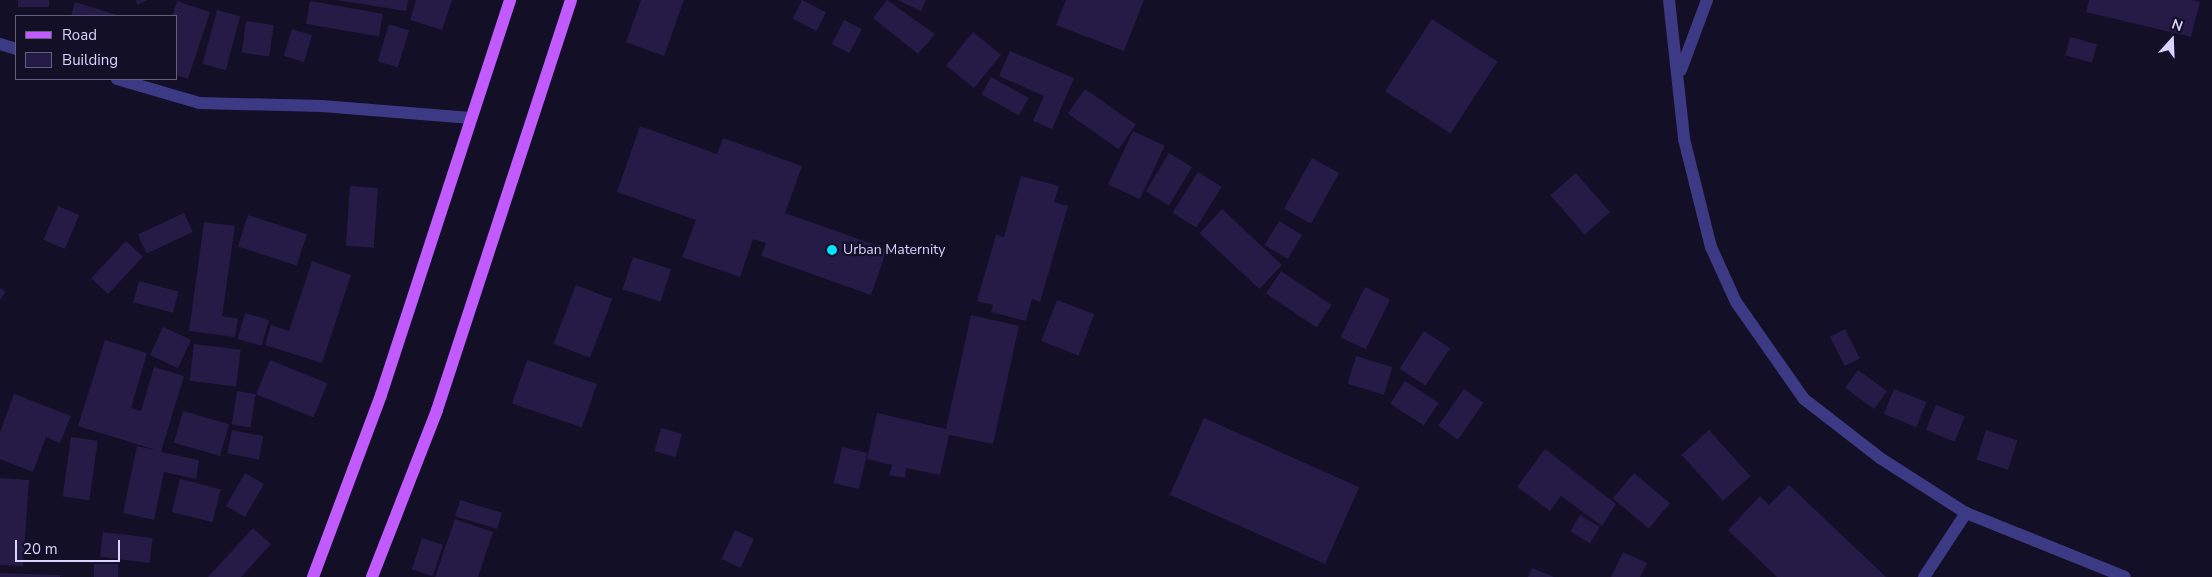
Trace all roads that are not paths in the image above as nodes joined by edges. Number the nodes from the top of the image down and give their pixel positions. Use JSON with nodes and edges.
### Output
{"nodes":[{"id":1,"x":510,"y":0,"type":"edge"},
{"id":2,"x":571,"y":0,"type":"edge"},
{"id":3,"x":1669,"y":0,"type":"edge"},
{"id":4,"x":1707,"y":0,"type":"edge"},
{"id":5,"x":0,"y":44,"type":"edge"},
{"id":6,"x":15,"y":49,"type":"edge"},
{"id":7,"x":1680,"y":72,"type":"junction"},
{"id":8,"x":121,"y":80,"type":"edge"},
{"id":9,"x":471,"y":118,"type":"junction"},
{"id":10,"x":1966,"y":513,"type":"junction"},
{"id":11,"x":313,"y":577,"type":"edge"},
{"id":12,"x":372,"y":577,"type":"edge"},
{"id":13,"x":1924,"y":577,"type":"edge"},
{"id":14,"x":2123,"y":577,"type":"edge"}],
"edges":[{"from":1,"to":9,"type":"main road"},
{"from":2,"to":12,"type":"main road"},
{"from":3,"to":7,"type":"street"},
{"from":4,"to":7,"type":"street"},
{"from":5,"to":6,"type":"street"},
{"from":7,"to":10,"type":"street"},
{"from":8,"to":9,"type":"street"},
{"from":9,"to":11,"type":"main road"},
{"from":10,"to":13,"type":"street"},
{"from":10,"to":14,"type":"street"}]}
